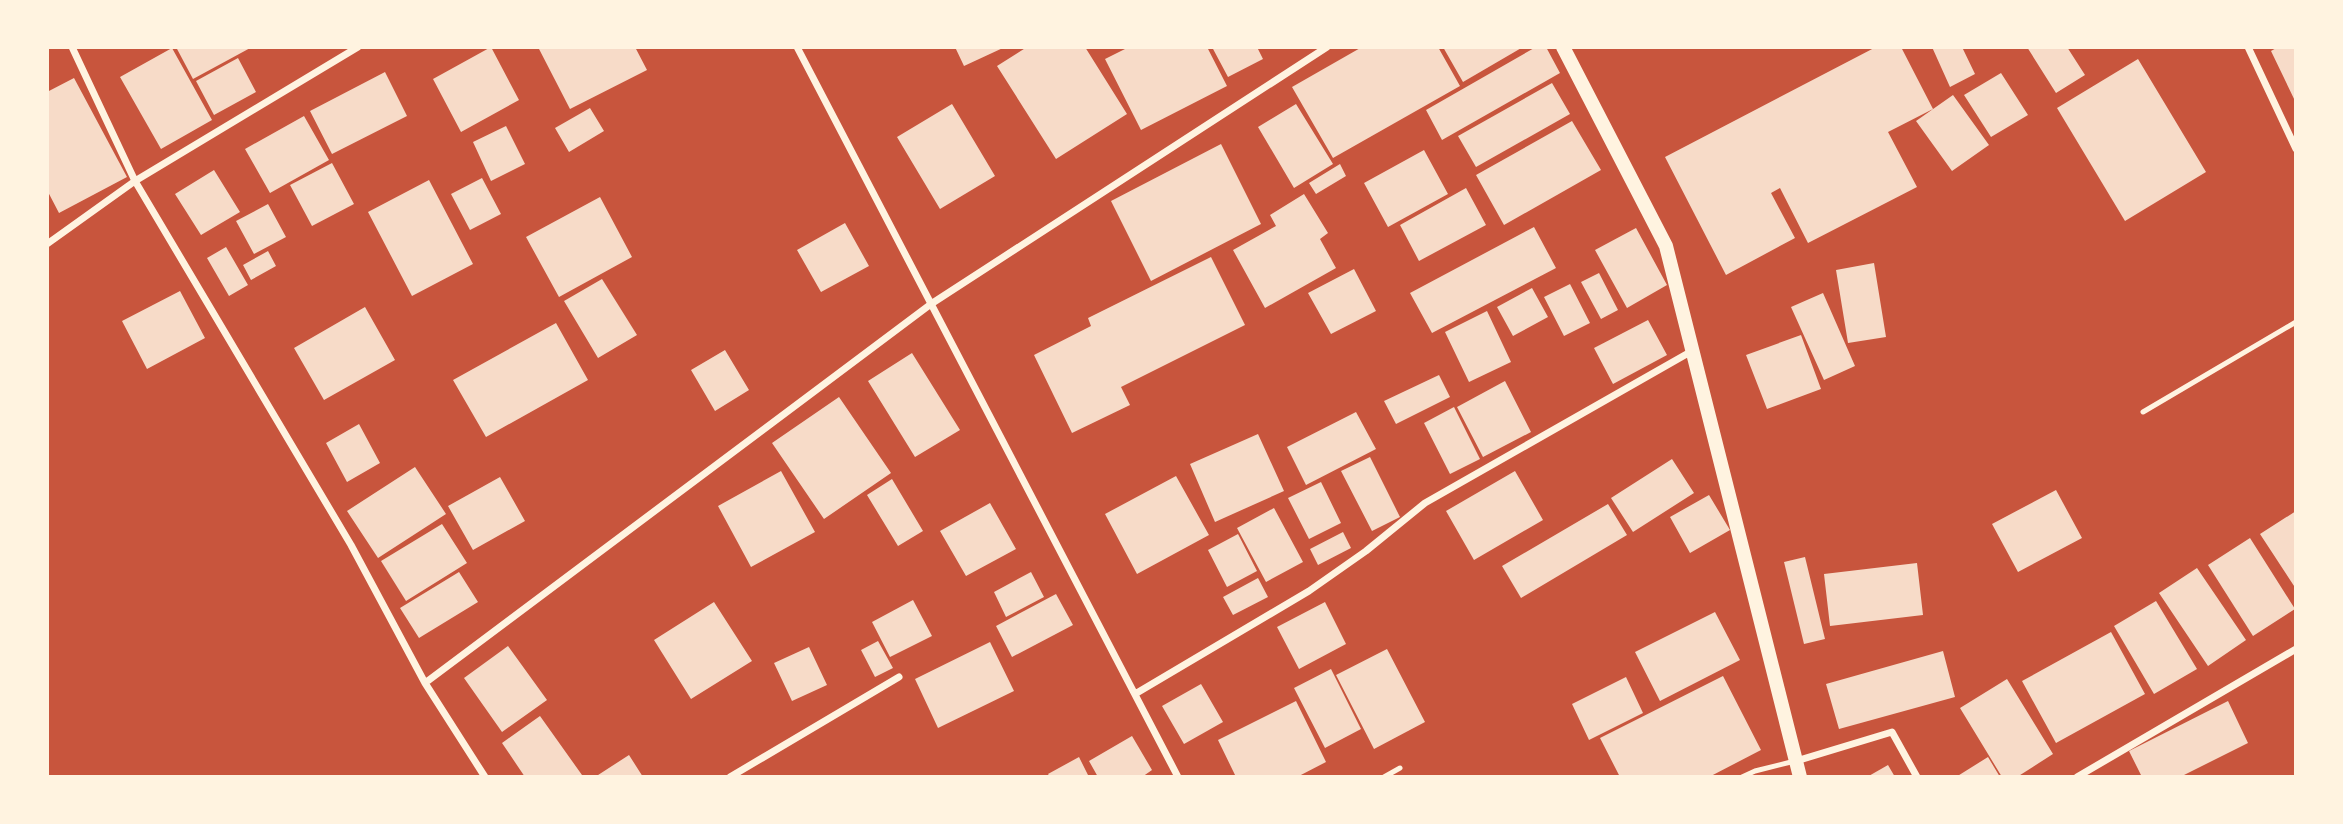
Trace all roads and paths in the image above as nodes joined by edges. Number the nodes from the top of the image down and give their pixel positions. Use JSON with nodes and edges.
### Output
{"nodes":[{"id":1,"x":72,"y":47,"type":"edge"},
{"id":2,"x":358,"y":47,"type":"edge"},
{"id":3,"x":797,"y":47,"type":"edge"},
{"id":4,"x":1327,"y":47,"type":"edge"},
{"id":5,"x":1563,"y":47,"type":"edge"},
{"id":6,"x":2259,"y":47,"type":"edge"},
{"id":7,"x":2249,"y":50,"type":"edge"},
{"id":8,"x":2296,"y":149,"type":"edge"},
{"id":9,"x":135,"y":180,"type":"junction"},
{"id":10,"x":47,"y":244,"type":"edge"},
{"id":11,"x":931,"y":304,"type":"junction"},
{"id":12,"x":2296,"y":322,"type":"edge"},
{"id":13,"x":1692,"y":351,"type":"junction"},
{"id":14,"x":2143,"y":412,"type":"dead end"},
{"id":15,"x":2296,"y":649,"type":"edge"},
{"id":16,"x":899,"y":677,"type":"dead end"},
{"id":17,"x":425,"y":683,"type":"junction"},
{"id":18,"x":1135,"y":694,"type":"junction"},
{"id":19,"x":1796,"y":761,"type":"junction"},
{"id":20,"x":1400,"y":768,"type":"dead end"},
{"id":21,"x":485,"y":777,"type":"edge"},
{"id":22,"x":730,"y":777,"type":"edge"},
{"id":23,"x":1178,"y":777,"type":"edge"},
{"id":24,"x":1384,"y":777,"type":"edge"},
{"id":25,"x":1741,"y":777,"type":"edge"},
{"id":26,"x":1800,"y":777,"type":"edge"},
{"id":27,"x":1916,"y":777,"type":"edge"},
{"id":28,"x":2077,"y":777,"type":"edge"}],
"edges":[{"from":1,"to":9,"type":"street"},
{"from":2,"to":9,"type":"street"},
{"from":3,"to":11,"type":"street"},
{"from":4,"to":11,"type":"street"},
{"from":5,"to":13,"type":"main road"},
{"from":6,"to":7,"type":"street"},
{"from":7,"to":8,"type":"street"},
{"from":9,"to":10,"type":"street"},
{"from":9,"to":17,"type":"street"},
{"from":11,"to":17,"type":"street"},
{"from":11,"to":18,"type":"street"},
{"from":12,"to":14,"type":"lane"},
{"from":13,"to":18,"type":"street"},
{"from":13,"to":19,"type":"main road"},
{"from":15,"to":28,"type":"street"},
{"from":16,"to":22,"type":"street"},
{"from":17,"to":21,"type":"street"},
{"from":18,"to":23,"type":"street"},
{"from":19,"to":25,"type":"lane"},
{"from":19,"to":26,"type":"main road"},
{"from":19,"to":27,"type":"street"},
{"from":20,"to":24,"type":"lane"}]}
